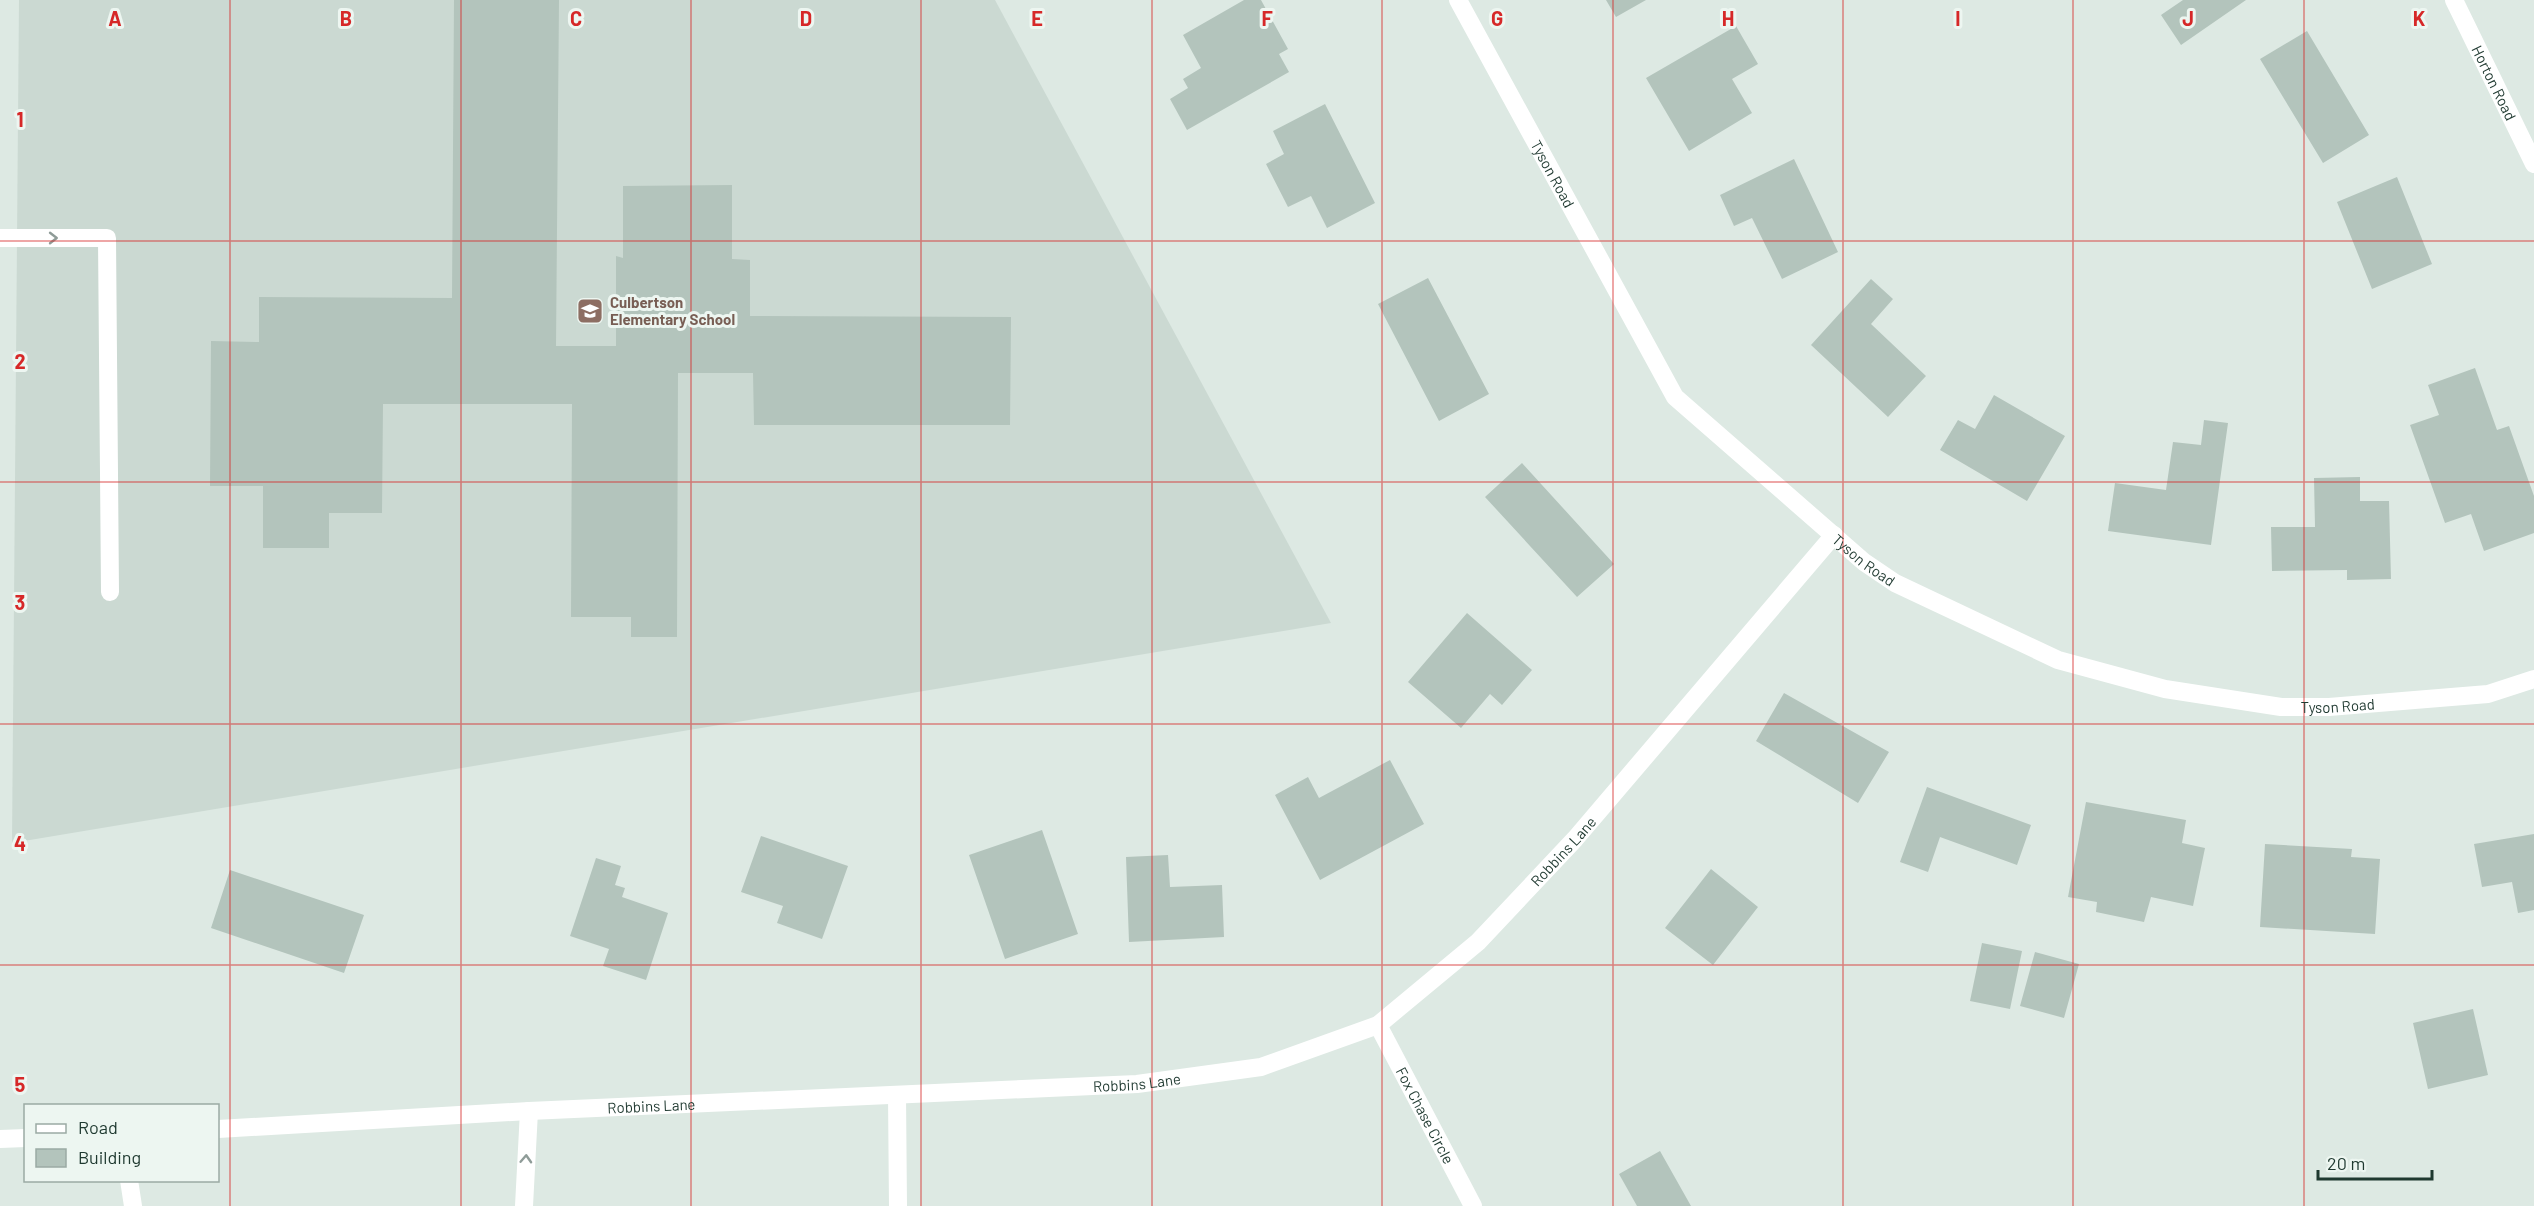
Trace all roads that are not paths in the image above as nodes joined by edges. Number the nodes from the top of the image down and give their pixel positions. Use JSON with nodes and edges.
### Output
{"nodes":[{"id":1,"x":1458,"y":0,"type":"edge"},
{"id":2,"x":2454,"y":0,"type":"edge"},
{"id":3,"x":2534,"y":164,"type":"edge"},
{"id":4,"x":0,"y":237,"type":"edge"},
{"id":5,"x":1834,"y":535,"type":"junction"},
{"id":6,"x":110,"y":592,"type":"dead end"},
{"id":7,"x":2534,"y":679,"type":"edge"},
{"id":8,"x":1378,"y":1024,"type":"junction"},
{"id":9,"x":897,"y":1095,"type":"junction"},
{"id":10,"x":529,"y":1111,"type":"junction"},
{"id":11,"x":219,"y":1130,"type":"edge"},
{"id":12,"x":24,"y":1138,"type":"edge"},
{"id":13,"x":0,"y":1139,"type":"edge"},
{"id":14,"x":129,"y":1182,"type":"edge"},
{"id":15,"x":133,"y":1206,"type":"edge"},
{"id":16,"x":524,"y":1206,"type":"edge"},
{"id":17,"x":898,"y":1206,"type":"edge"},
{"id":18,"x":1473,"y":1206,"type":"edge"}],
"edges":[{"from":1,"to":5,"type":"street","name":"Tyson Road"},
{"from":2,"to":3,"type":"street","name":"Horton Road"},
{"from":4,"to":6,"type":"street","one_way":true},
{"from":5,"to":7,"type":"street","name":"Tyson Road"},
{"from":5,"to":8,"type":"street","name":"Robbins Lane"},
{"from":8,"to":9,"type":"street","name":"Robbins Lane"},
{"from":8,"to":18,"type":"street","name":"Fox Chase Circle"},
{"from":9,"to":10,"type":"street","name":"Robbins Lane"},
{"from":9,"to":17,"type":"street"},
{"from":10,"to":11,"type":"street","name":"Robbins Lane"},
{"from":16,"to":10,"type":"street","one_way":true},
{"from":12,"to":13,"type":"street"},
{"from":14,"to":15,"type":"street"}]}
